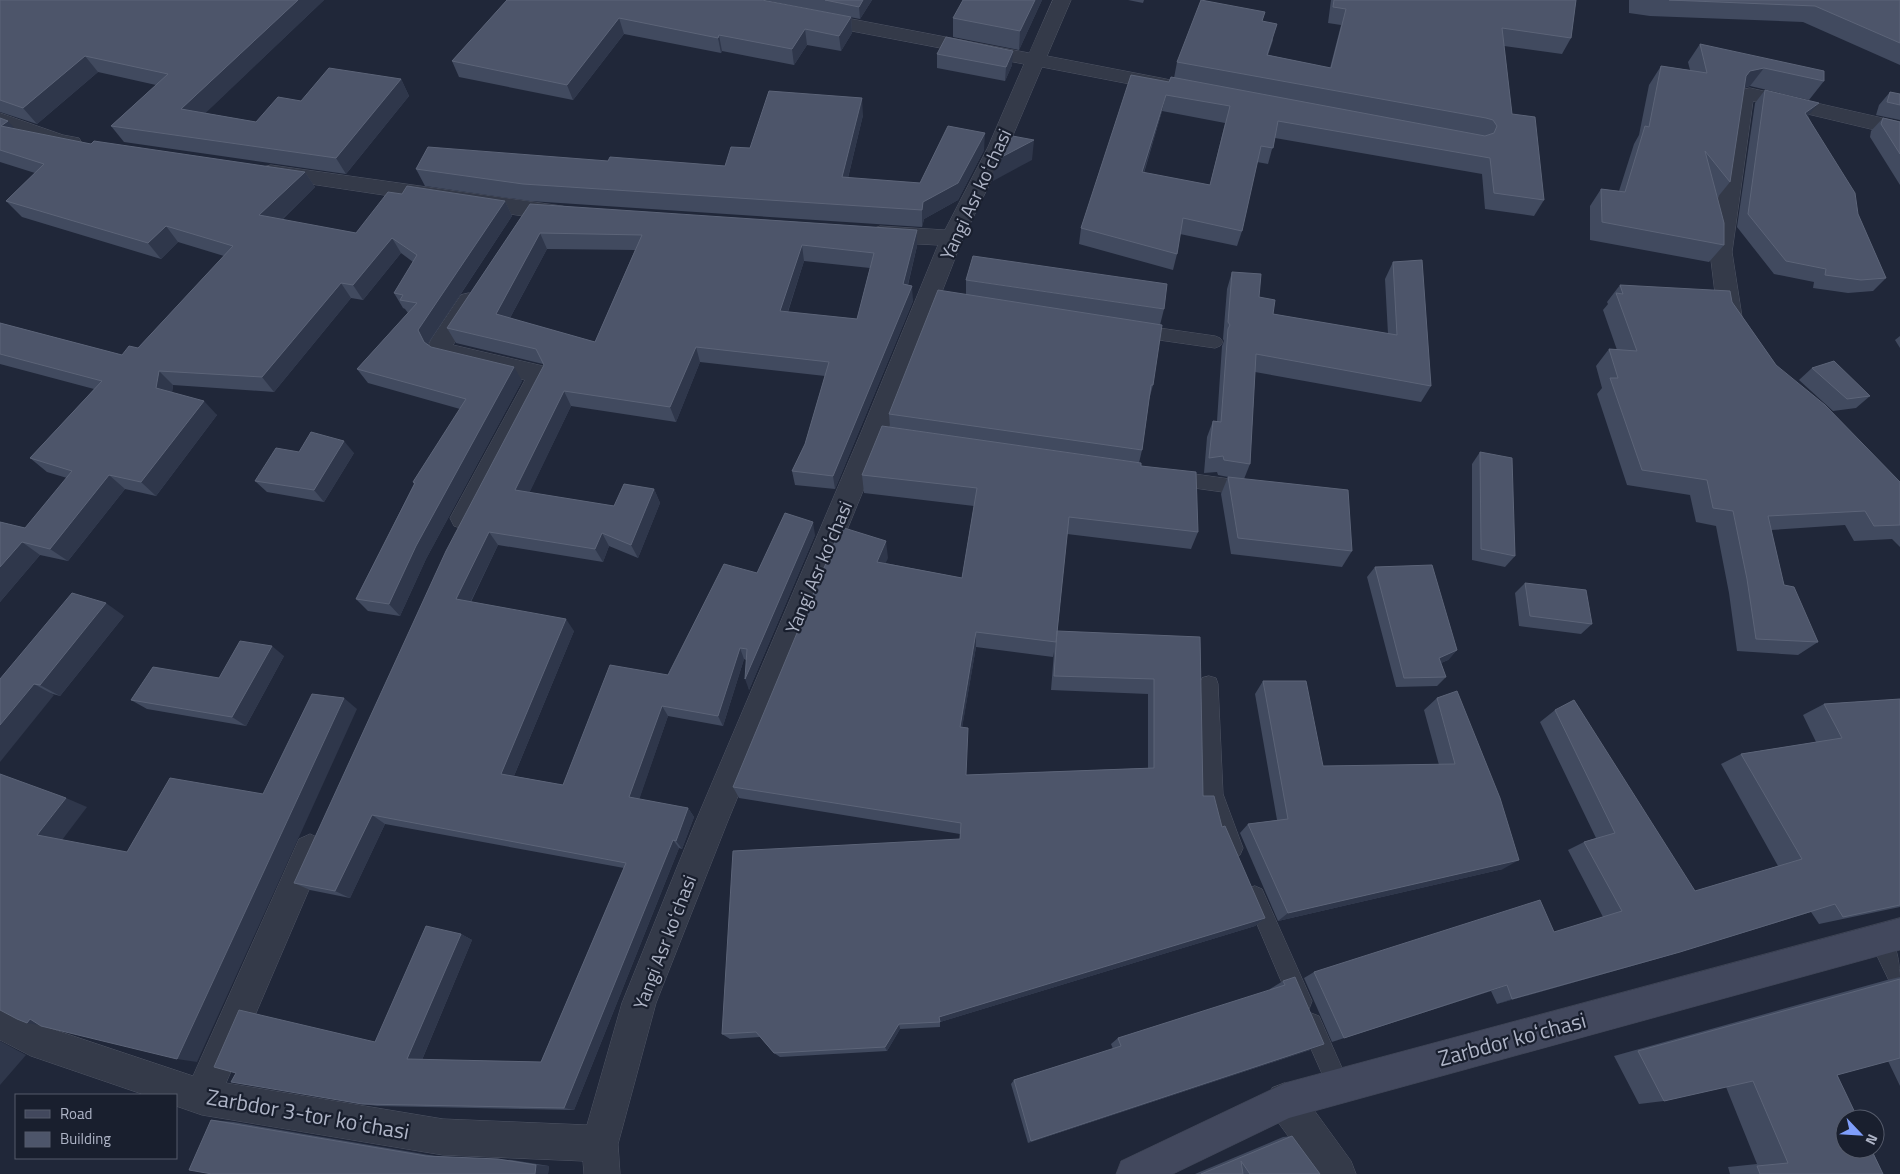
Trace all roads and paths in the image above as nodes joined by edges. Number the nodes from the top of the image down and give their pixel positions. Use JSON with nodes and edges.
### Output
{"nodes":[{"id":1,"x":1062,"y":0,"type":"edge"},
{"id":2,"x":794,"y":13,"type":"edge"},
{"id":3,"x":1036,"y":61,"type":"junction"},
{"id":4,"x":1183,"y":88,"type":"edge"},
{"id":5,"x":0,"y":120,"type":"edge"},
{"id":6,"x":1900,"y":129,"type":"edge"},
{"id":7,"x":89,"y":145,"type":"edge"},
{"id":8,"x":256,"y":170,"type":"edge"},
{"id":9,"x":530,"y":210,"type":"junction"},
{"id":10,"x":579,"y":214,"type":"edge"},
{"id":11,"x":864,"y":232,"type":"edge"},
{"id":12,"x":514,"y":234,"type":"edge"},
{"id":13,"x":952,"y":238,"type":"junction"},
{"id":14,"x":481,"y":282,"type":"edge"},
{"id":15,"x":1119,"y":328,"type":"edge"},
{"id":16,"x":1215,"y":342,"type":"dead end"},
{"id":17,"x":1747,"y":342,"type":"edge"},
{"id":18,"x":1156,"y":476,"type":"edge"},
{"id":19,"x":1244,"y":488,"type":"edge"},
{"id":20,"x":451,"y":542,"type":"edge"},
{"id":21,"x":1209,"y":684,"type":"dead end"},
{"id":22,"x":320,"y":829,"type":"edge"},
{"id":23,"x":1890,"y":936,"type":"edge"},
{"id":24,"x":1900,"y":979,"type":"edge"},
{"id":25,"x":0,"y":1020,"type":"edge"},
{"id":26,"x":1339,"y":1086,"type":"junction"},
{"id":27,"x":202,"y":1097,"type":"junction"},
{"id":28,"x":1285,"y":1101,"type":"junction"},
{"id":29,"x":601,"y":1159,"type":"edge"},
{"id":30,"x":1134,"y":1174,"type":"edge"},
{"id":31,"x":1338,"y":1174,"type":"edge"}],
"edges":[{"from":1,"to":3,"type":"street","name":"Yangi Asr koʻchasi"},
{"from":2,"to":3,"type":"street"},
{"from":3,"to":4,"type":"street"},
{"from":3,"to":13,"type":"street","name":"Yangi Asr koʻchasi"},
{"from":5,"to":7,"type":"street"},
{"from":6,"to":17,"type":"street"},
{"from":8,"to":9,"type":"street"},
{"from":9,"to":10,"type":"street"},
{"from":9,"to":12,"type":"street"},
{"from":11,"to":13,"type":"street"},
{"from":13,"to":29,"type":"street","name":"Yangi Asr koʻchasi"},
{"from":14,"to":20,"type":"street"},
{"from":15,"to":16,"type":"lane"},
{"from":18,"to":19,"type":"lane"},
{"from":21,"to":26,"type":"lane"},
{"from":22,"to":27,"type":"street"},
{"from":23,"to":24,"type":"lane"},
{"from":23,"to":26,"type":"street","name":"Zarbdor koʻchasi"},
{"from":25,"to":27,"type":"street","name":"Zarbdor 3-tor koʼchasi"},
{"from":26,"to":28,"type":"street","name":"Zarbdor koʻchasi"},
{"from":27,"to":29,"type":"street","name":"Zarbdor 3-tor koʼchasi"},
{"from":28,"to":30,"type":"street","name":"Zarbdor koʻchasi"},
{"from":28,"to":31,"type":"street"}]}
